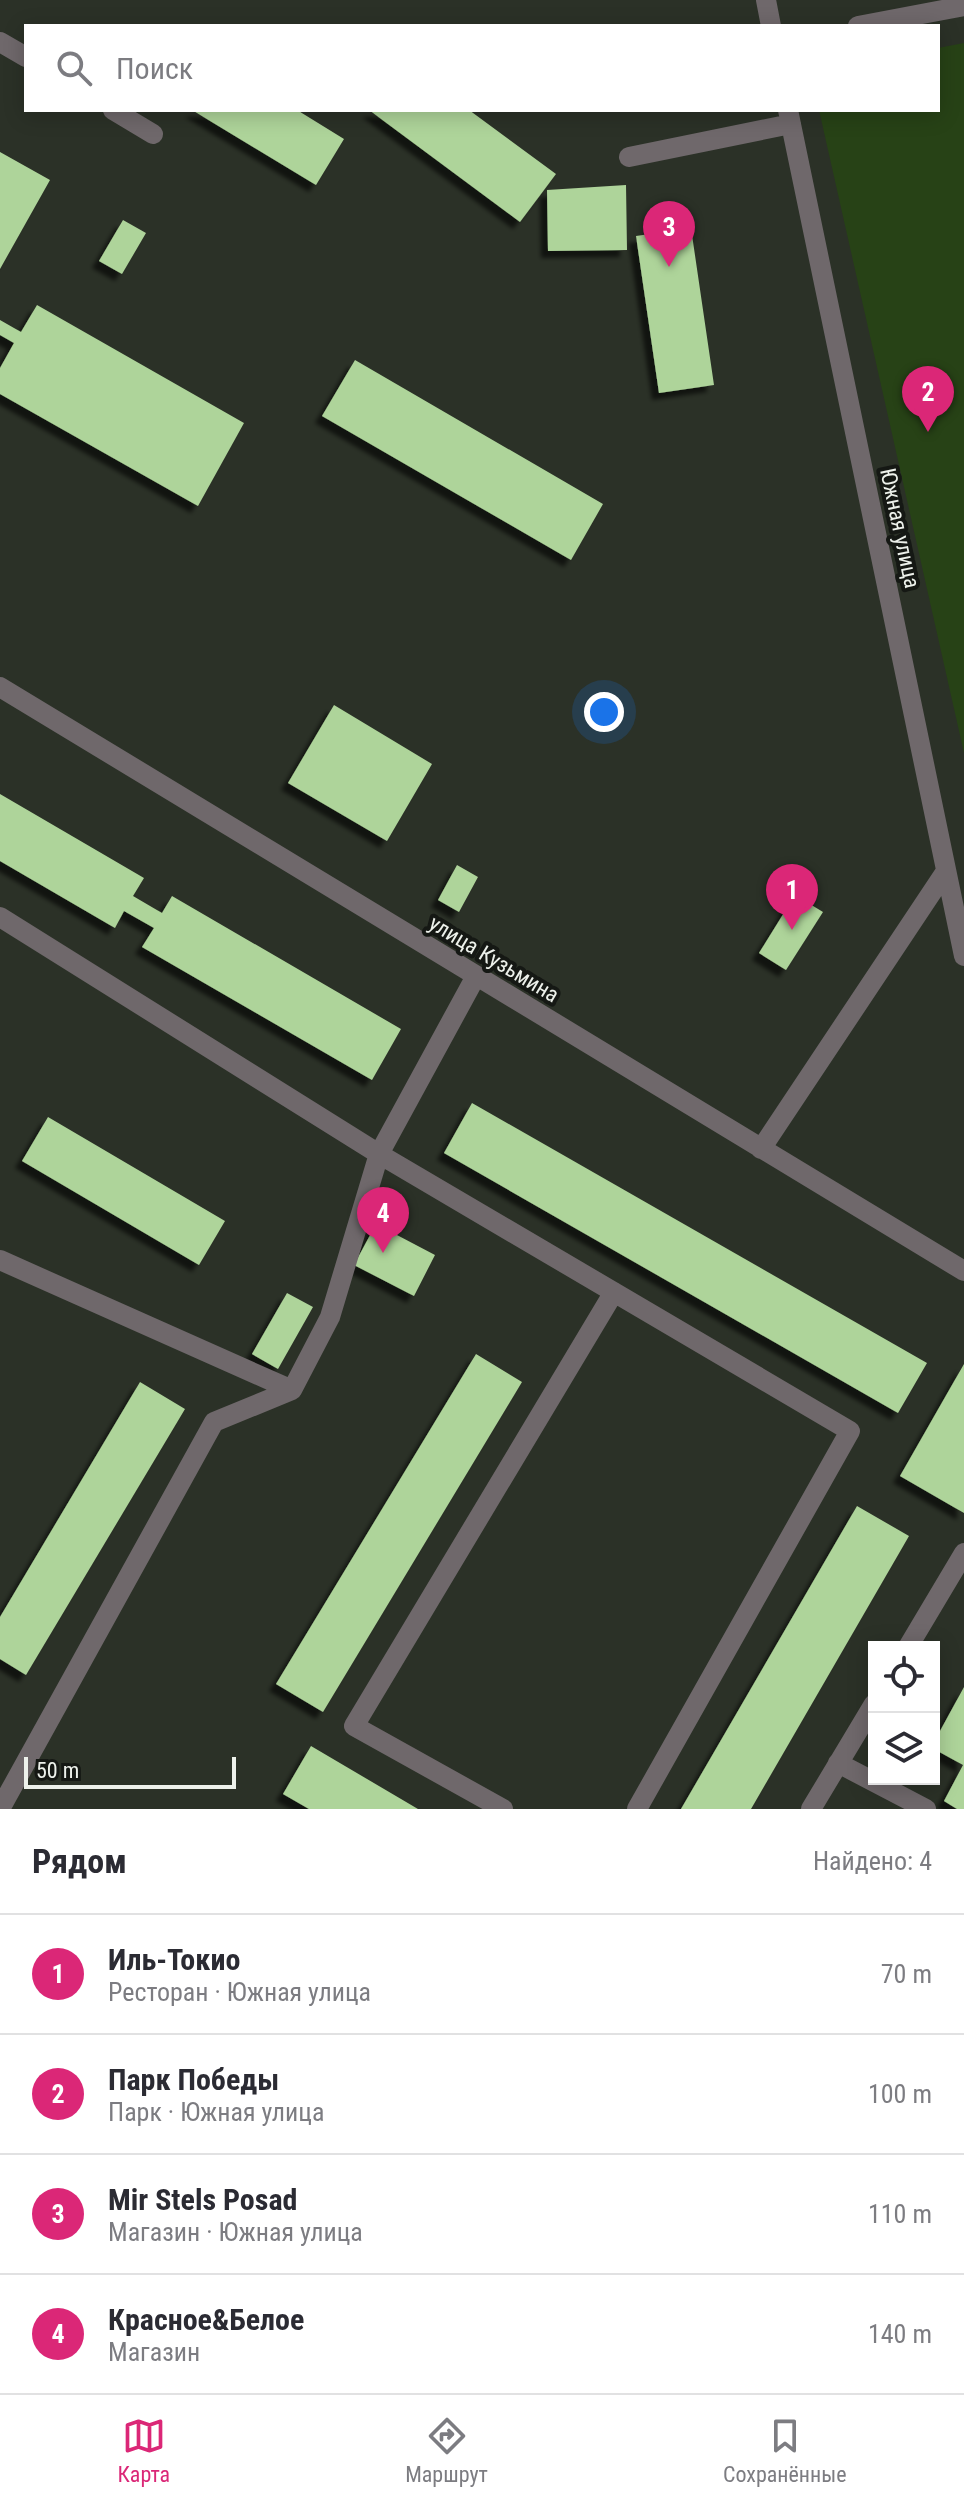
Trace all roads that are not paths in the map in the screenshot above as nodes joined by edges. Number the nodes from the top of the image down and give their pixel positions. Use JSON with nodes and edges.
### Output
{"nodes":[{"id":1,"x":766,"y":0,"type":"edge"},
{"id":2,"x":964,"y":6,"type":"edge"},
{"id":3,"x":771,"y":24,"type":"edge"},
{"id":4,"x":869,"y":24,"type":"edge"},
{"id":5,"x":0,"y":42,"type":"edge"},
{"id":6,"x":24,"y":56,"type":"edge"},
{"id":7,"x":116,"y":112,"type":"edge"},
{"id":8,"x":790,"y":117,"type":"edge"},
{"id":9,"x":153,"y":134,"type":"dead end"},
{"id":10,"x":629,"y":157,"type":"dead end"},
{"id":11,"x":0,"y":687,"type":"edge"},
{"id":12,"x":946,"y":871,"type":"junction"},
{"id":13,"x":0,"y":917,"type":"edge"},
{"id":14,"x":964,"y":956,"type":"edge"},
{"id":15,"x":476,"y":976,"type":"junction"},
{"id":16,"x":761,"y":1149,"type":"junction"},
{"id":17,"x":379,"y":1154,"type":"junction"},
{"id":18,"x":0,"y":1260,"type":"edge"},
{"id":19,"x":964,"y":1271,"type":"edge"},
{"id":20,"x":614,"y":1292,"type":"junction"},
{"id":21,"x":292,"y":1390,"type":"junction"},
{"id":22,"x":964,"y":1553,"type":"edge"},
{"id":23,"x":912,"y":1641,"type":"edge"},
{"id":24,"x":869,"y":1713,"type":"edge"},
{"id":25,"x":838,"y":1763,"type":"junction"},
{"id":26,"x":0,"y":1809,"type":"edge"},
{"id":27,"x":503,"y":1809,"type":"edge"},
{"id":28,"x":637,"y":1809,"type":"edge"},
{"id":29,"x":811,"y":1809,"type":"edge"},
{"id":30,"x":926,"y":1809,"type":"edge"}],
"edges":[{"from":1,"to":3,"type":"street"},
{"from":2,"to":4,"type":"street"},
{"from":5,"to":6,"type":"street"},
{"from":7,"to":9,"type":"street"},
{"from":8,"to":10,"type":"street"},
{"from":8,"to":12,"type":"street","name":"Южная улица"},
{"from":11,"to":15,"type":"street","name":"улица Кузьмина"},
{"from":12,"to":14,"type":"street","name":"Южная улица"},
{"from":12,"to":16,"type":"street"},
{"from":13,"to":17,"type":"street"},
{"from":15,"to":16,"type":"street","name":"улица Кузьмина"},
{"from":15,"to":17,"type":"street"},
{"from":16,"to":19,"type":"street","name":"улица Кузьмина"},
{"from":17,"to":20,"type":"street"},
{"from":17,"to":21,"type":"street"},
{"from":18,"to":21,"type":"street"},
{"from":20,"to":27,"type":"street"},
{"from":20,"to":28,"type":"street"},
{"from":21,"to":26,"type":"street"},
{"from":22,"to":23,"type":"street"},
{"from":24,"to":25,"type":"street"},
{"from":25,"to":29,"type":"street"},
{"from":25,"to":30,"type":"street"}]}
